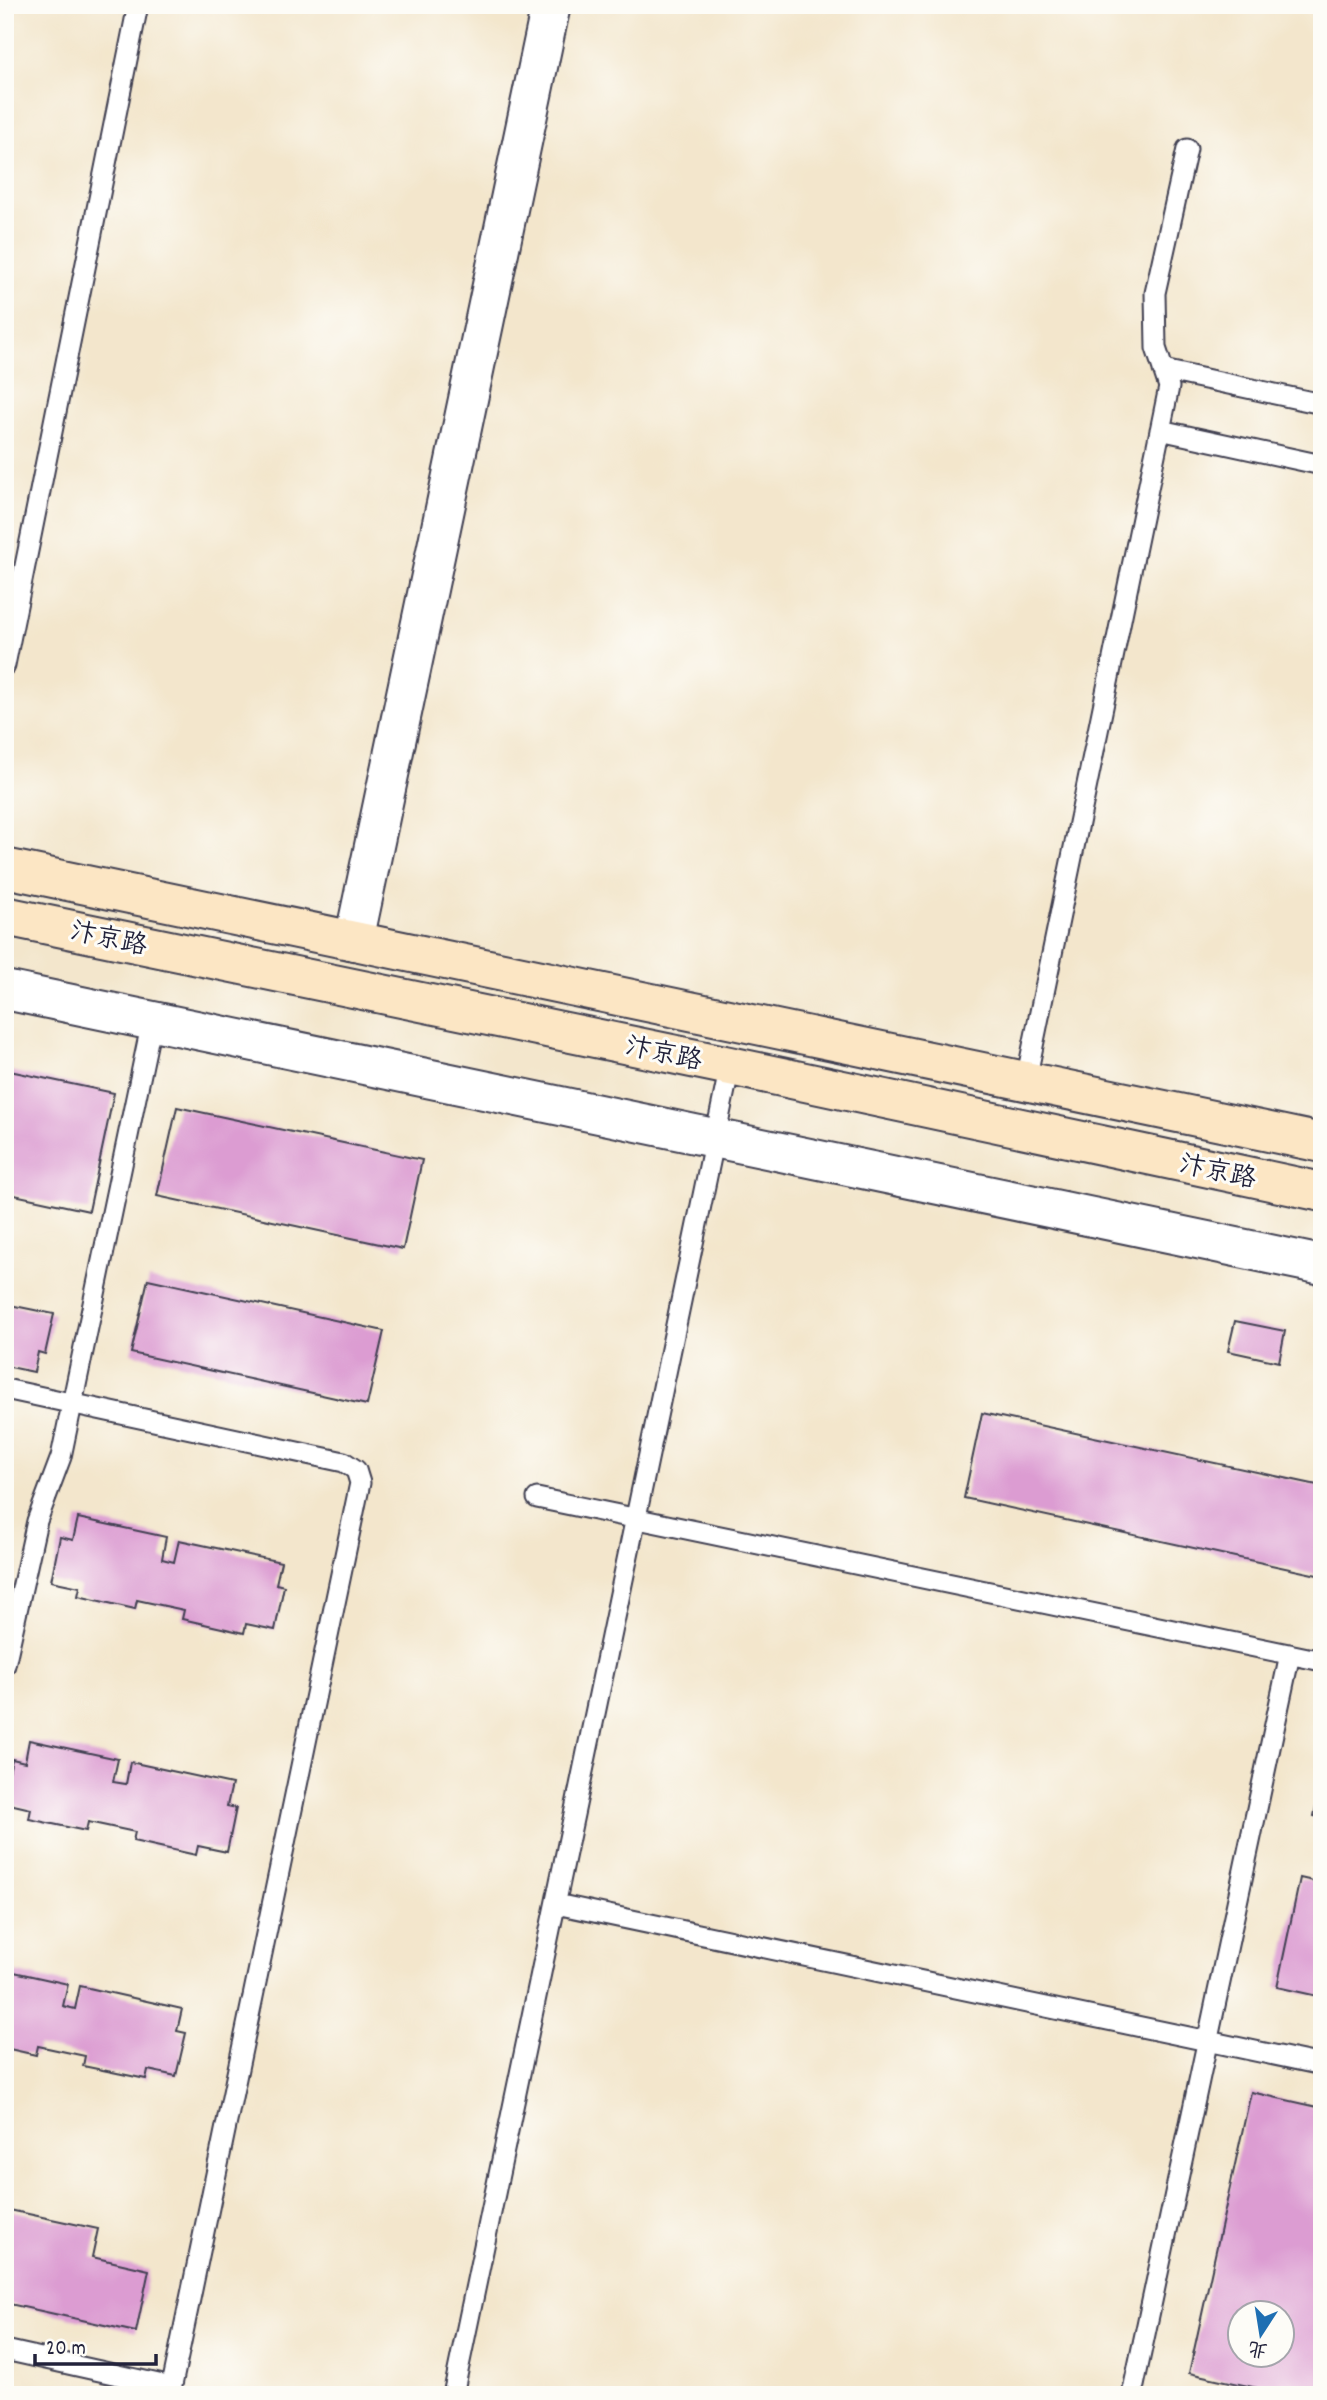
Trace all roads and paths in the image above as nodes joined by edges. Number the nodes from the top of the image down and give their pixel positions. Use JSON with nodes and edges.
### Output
{"nodes":[{"id":1,"x":138,"y":5,"type":"edge"},
{"id":2,"x":551,"y":5,"type":"edge"},
{"id":3,"x":1188,"y":149,"type":"dead end"},
{"id":4,"x":1163,"y":370,"type":"junction"},
{"id":5,"x":1322,"y":404,"type":"edge"},
{"id":6,"x":1160,"y":430,"type":"junction"},
{"id":7,"x":1322,"y":465,"type":"edge"},
{"id":8,"x":5,"y":665,"type":"edge"},
{"id":9,"x":5,"y":868,"type":"edge"},
{"id":10,"x":5,"y":916,"type":"edge"},
{"id":11,"x":354,"y":941,"type":"junction"},
{"id":12,"x":5,"y":990,"type":"edge"},
{"id":13,"x":152,"y":1021,"type":"junction"},
{"id":14,"x":730,"y":1066,"type":"junction"},
{"id":15,"x":1026,"y":1080,"type":"junction"},
{"id":16,"x":715,"y":1138,"type":"junction"},
{"id":17,"x":1322,"y":1143,"type":"edge"},
{"id":18,"x":1322,"y":1192,"type":"edge"},
{"id":19,"x":1322,"y":1265,"type":"edge"},
{"id":20,"x":5,"y":1389,"type":"edge"},
{"id":21,"x":72,"y":1404,"type":"junction"},
{"id":22,"x":537,"y":1499,"type":"dead end"},
{"id":23,"x":636,"y":1519,"type":"junction"},
{"id":24,"x":1290,"y":1654,"type":"junction"},
{"id":25,"x":1322,"y":1661,"type":"edge"},
{"id":26,"x":5,"y":1665,"type":"edge"},
{"id":27,"x":556,"y":1904,"type":"junction"},
{"id":28,"x":1208,"y":2041,"type":"junction"},
{"id":29,"x":1322,"y":2065,"type":"edge"},
{"id":30,"x":5,"y":2350,"type":"edge"},
{"id":31,"x":171,"y":2391,"type":"edge"},
{"id":32,"x":453,"y":2395,"type":"edge"},
{"id":33,"x":1132,"y":2395,"type":"edge"}],
"edges":[{"from":1,"to":8,"type":"lane"},
{"from":2,"to":11,"type":"street"},
{"from":3,"to":4,"type":"lane"},
{"from":4,"to":5,"type":"lane"},
{"from":4,"to":6,"type":"lane"},
{"from":6,"to":7,"type":"lane"},
{"from":6,"to":15,"type":"lane"},
{"from":9,"to":11,"type":"main road","name":"汴京路"},
{"from":10,"to":14,"type":"main road","name":"汴京路"},
{"from":11,"to":15,"type":"main road","name":"汴京路"},
{"from":12,"to":13,"type":"street"},
{"from":13,"to":16,"type":"street"},
{"from":13,"to":21,"type":"lane"},
{"from":14,"to":16,"type":"lane"},
{"from":14,"to":18,"type":"main road","name":"汴京路"},
{"from":15,"to":17,"type":"main road","name":"汴京路"},
{"from":16,"to":19,"type":"street"},
{"from":16,"to":23,"type":"lane"},
{"from":20,"to":21,"type":"lane"},
{"from":21,"to":26,"type":"lane"},
{"from":21,"to":31,"type":"lane"},
{"from":22,"to":23,"type":"lane"},
{"from":23,"to":24,"type":"lane"},
{"from":23,"to":27,"type":"lane"},
{"from":24,"to":25,"type":"lane"},
{"from":24,"to":28,"type":"lane"},
{"from":27,"to":28,"type":"lane"},
{"from":27,"to":32,"type":"lane"},
{"from":28,"to":29,"type":"lane"},
{"from":28,"to":33,"type":"lane"},
{"from":30,"to":31,"type":"lane"}]}
